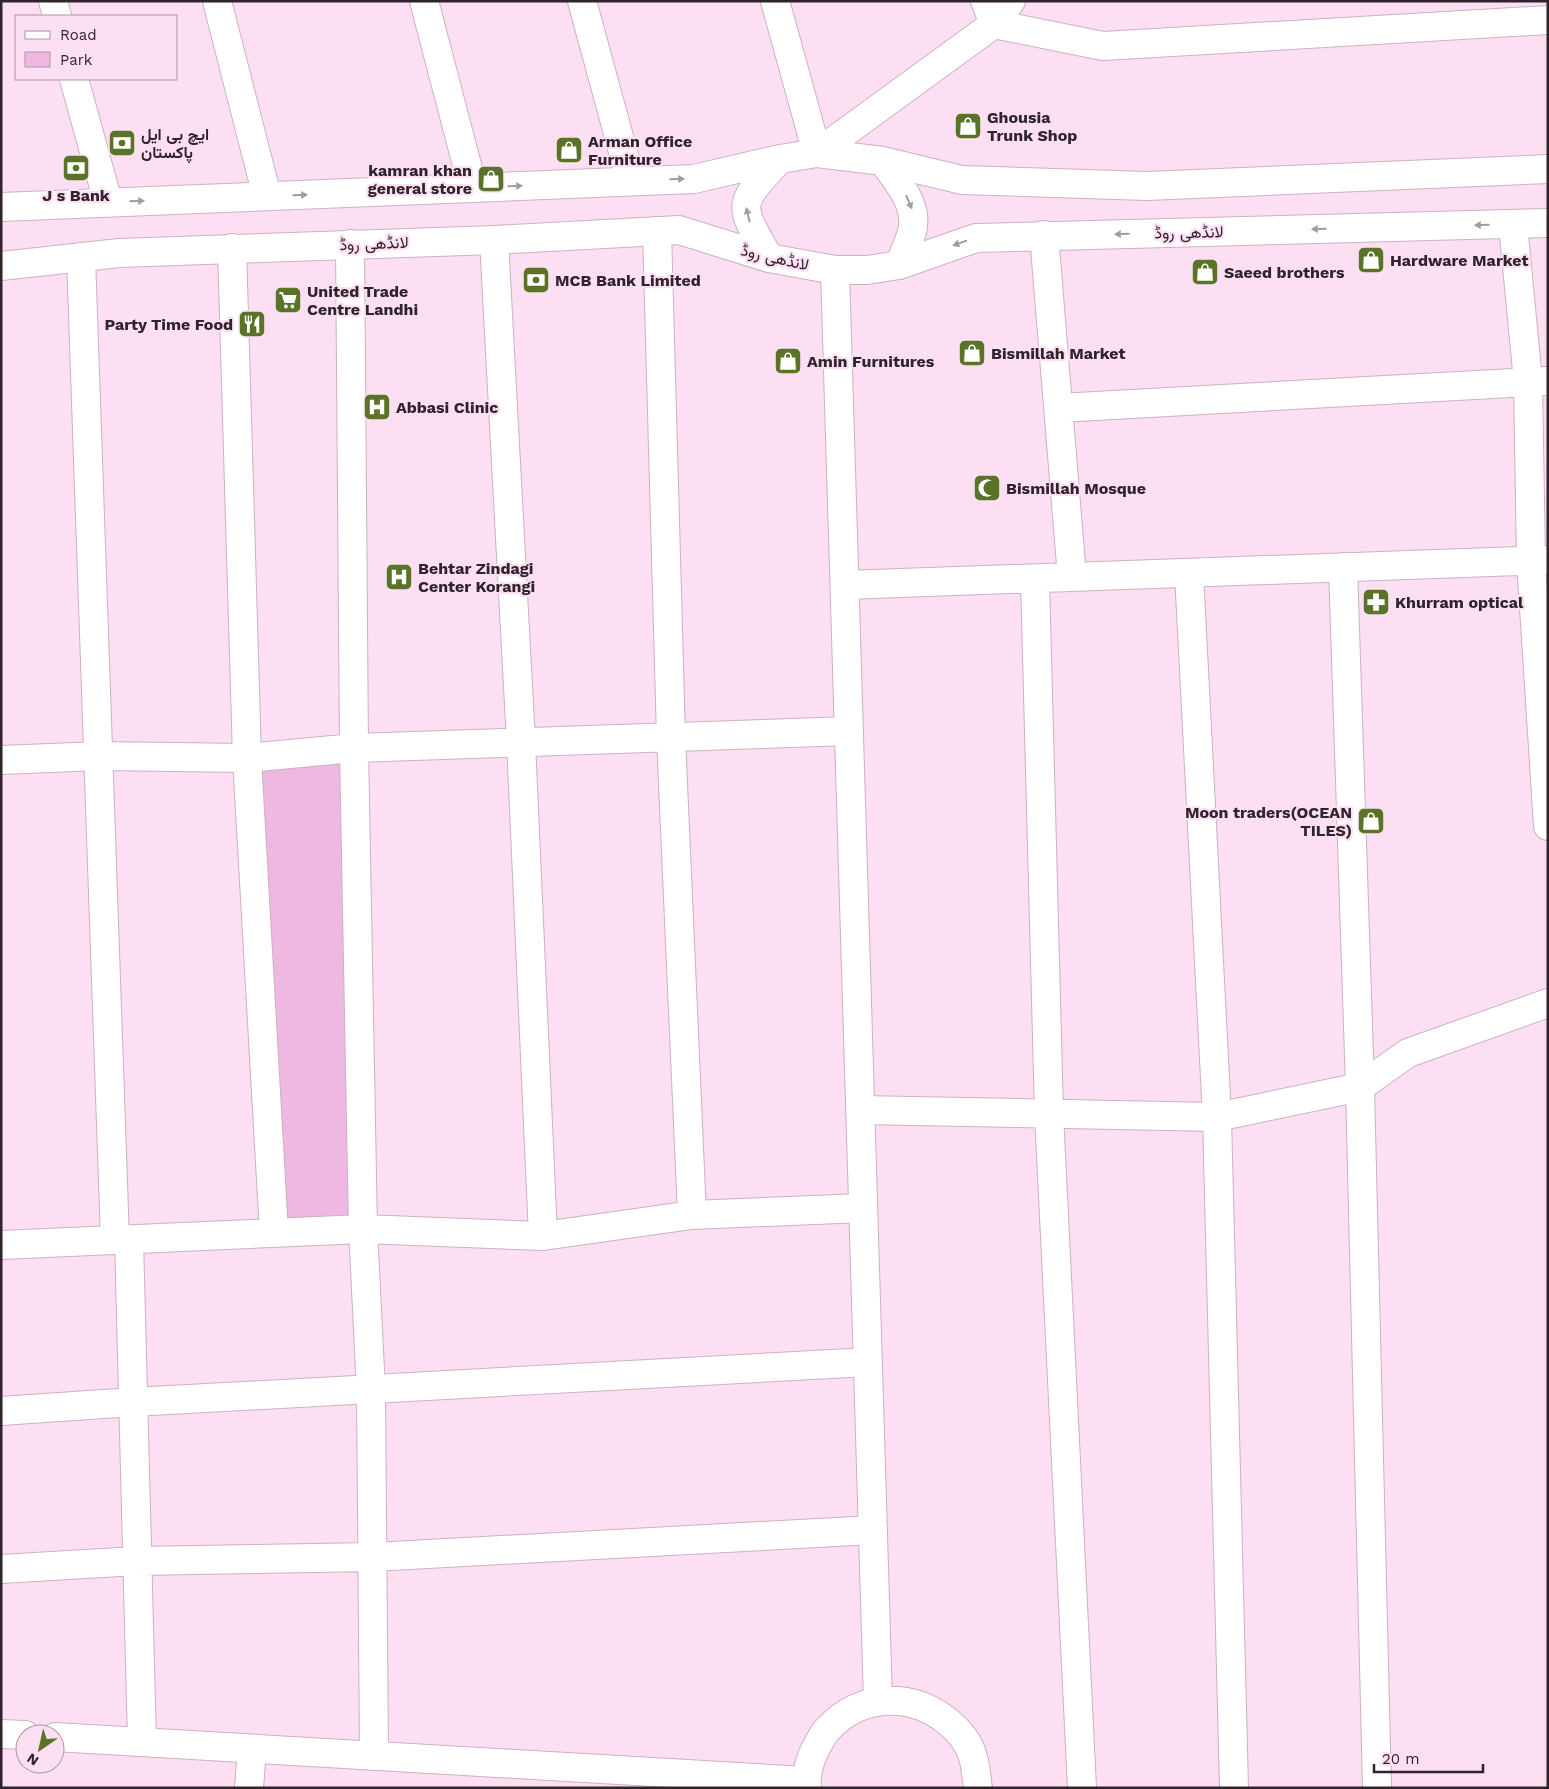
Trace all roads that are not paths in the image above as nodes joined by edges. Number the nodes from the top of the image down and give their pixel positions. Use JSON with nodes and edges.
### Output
{"nodes":[{"id":1,"x":53,"y":1,"type":"edge"},
{"id":2,"x":217,"y":1,"type":"edge"},
{"id":3,"x":424,"y":1,"type":"edge"},
{"id":4,"x":582,"y":1,"type":"edge"},
{"id":5,"x":775,"y":1,"type":"edge"},
{"id":6,"x":1011,"y":1,"type":"edge"},
{"id":7,"x":989,"y":13,"type":"edge"},
{"id":8,"x":57,"y":15,"type":"edge"},
{"id":9,"x":1548,"y":20,"type":"edge"},
{"id":10,"x":74,"y":80,"type":"edge"},
{"id":11,"x":817,"y":153,"type":"junction"},
{"id":12,"x":780,"y":159,"type":"junction"},
{"id":13,"x":883,"y":160,"type":"junction"},
{"id":14,"x":1548,"y":169,"type":"edge"},
{"id":15,"x":631,"y":181,"type":"junction"},
{"id":16,"x":473,"y":188,"type":"junction"},
{"id":17,"x":266,"y":196,"type":"junction"},
{"id":18,"x":108,"y":202,"type":"junction"},
{"id":19,"x":1,"y":206,"type":"edge"},
{"id":20,"x":1548,"y":223,"type":"edge"},
{"id":21,"x":1513,"y":225,"type":"junction"},
{"id":22,"x":657,"y":231,"type":"junction"},
{"id":23,"x":1044,"y":236,"type":"junction"},
{"id":24,"x":494,"y":240,"type":"junction"},
{"id":25,"x":350,"y":244,"type":"junction"},
{"id":26,"x":232,"y":248,"type":"junction"},
{"id":27,"x":81,"y":257,"type":"junction"},
{"id":28,"x":769,"y":258,"type":"junction"},
{"id":29,"x":899,"y":265,"type":"junction"},
{"id":30,"x":1,"y":266,"type":"edge"},
{"id":31,"x":835,"y":270,"type":"junction"},
{"id":32,"x":1538,"y":381,"type":"edge"},
{"id":33,"x":1058,"y":408,"type":"junction"},
{"id":34,"x":1539,"y":561,"type":"edge"},
{"id":35,"x":1343,"y":567,"type":"junction"},
{"id":36,"x":1189,"y":573,"type":"junction"},
{"id":37,"x":1072,"y":577,"type":"junction"},
{"id":38,"x":1036,"y":579,"type":"junction"},
{"id":39,"x":845,"y":585,"type":"junction"},
{"id":40,"x":849,"y":731,"type":"junction"},
{"id":41,"x":671,"y":738,"type":"junction"},
{"id":42,"x":521,"y":742,"type":"junction"},
{"id":43,"x":354,"y":748,"type":"junction"},
{"id":44,"x":99,"y":756,"type":"junction"},
{"id":45,"x":246,"y":758,"type":"junction"},
{"id":46,"x":1,"y":760,"type":"edge"},
{"id":47,"x":1548,"y":826,"type":"edge"},
{"id":48,"x":1548,"y":1003,"type":"edge"},
{"id":49,"x":1360,"y":1087,"type":"junction"},
{"id":50,"x":860,"y":1110,"type":"junction"},
{"id":51,"x":1048,"y":1114,"type":"junction"},
{"id":52,"x":1217,"y":1117,"type":"junction"},
{"id":53,"x":863,"y":1208,"type":"junction"},
{"id":54,"x":692,"y":1215,"type":"junction"},
{"id":55,"x":363,"y":1229,"type":"junction"},
{"id":56,"x":274,"y":1233,"type":"junction"},
{"id":57,"x":543,"y":1236,"type":"junction"},
{"id":58,"x":122,"y":1239,"type":"junction"},
{"id":59,"x":1,"y":1245,"type":"edge"},
{"id":60,"x":868,"y":1362,"type":"junction"},
{"id":61,"x":371,"y":1390,"type":"junction"},
{"id":62,"x":133,"y":1402,"type":"junction"},
{"id":63,"x":1,"y":1411,"type":"edge"},
{"id":64,"x":873,"y":1530,"type":"junction"},
{"id":65,"x":373,"y":1557,"type":"junction"},
{"id":66,"x":137,"y":1561,"type":"junction"},
{"id":67,"x":1,"y":1569,"type":"edge"},
{"id":68,"x":878,"y":1701,"type":"junction"},
{"id":69,"x":1,"y":1734,"type":"edge"},
{"id":70,"x":15,"y":1735,"type":"edge"},
{"id":71,"x":65,"y":1738,"type":"edge"},
{"id":72,"x":142,"y":1742,"type":"junction"},
{"id":73,"x":252,"y":1749,"type":"junction"},
{"id":74,"x":374,"y":1756,"type":"junction"},
{"id":75,"x":806,"y":1785,"type":"edge"},
{"id":76,"x":249,"y":1788,"type":"edge"},
{"id":77,"x":978,"y":1788,"type":"edge"},
{"id":78,"x":1082,"y":1788,"type":"edge"},
{"id":79,"x":1234,"y":1788,"type":"edge"},
{"id":80,"x":1377,"y":1788,"type":"edge"}],
"edges":[{"from":1,"to":8,"type":"street"},
{"from":2,"to":17,"type":"street"},
{"from":3,"to":16,"type":"street"},
{"from":4,"to":15,"type":"street"},
{"from":5,"to":11,"type":"street"},
{"from":6,"to":7,"type":"street"},
{"from":7,"to":9,"type":"street"},
{"from":7,"to":11,"type":"street"},
{"from":10,"to":18,"type":"street"},
{"from":11,"to":12,"type":"street"},
{"from":11,"to":13,"type":"street"},
{"from":15,"to":12,"type":"street","one_way":true},
{"from":28,"to":12,"type":"street","one_way":true},
{"from":13,"to":14,"type":"street"},
{"from":13,"to":29,"type":"street","one_way":true},
{"from":16,"to":15,"type":"street","one_way":true},
{"from":17,"to":16,"type":"street","one_way":true},
{"from":18,"to":17,"type":"street","one_way":true},
{"from":18,"to":19,"type":"street"},
{"from":20,"to":21,"type":"street","name":"لانڈھی روڈ"},
{"from":21,"to":23,"type":"street","name":"لانڈھی روڈ","one_way":true},
{"from":21,"to":32,"type":"street"},
{"from":22,"to":24,"type":"street","name":"لانڈھی روڈ"},
{"from":22,"to":28,"type":"street","name":"لانڈھی روڈ"},
{"from":22,"to":41,"type":"street"},
{"from":23,"to":29,"type":"street","name":"لانڈھی روڈ","one_way":true},
{"from":23,"to":33,"type":"street"},
{"from":24,"to":25,"type":"street","name":"لانڈھی روڈ"},
{"from":24,"to":42,"type":"street"},
{"from":25,"to":26,"type":"street","name":"لانڈھی روڈ"},
{"from":25,"to":43,"type":"street"},
{"from":26,"to":27,"type":"street","name":"لانڈھی روڈ"},
{"from":26,"to":45,"type":"street"},
{"from":27,"to":30,"type":"street","name":"لانڈھی روڈ"},
{"from":27,"to":44,"type":"street"},
{"from":28,"to":31,"type":"street","name":"لانڈھی روڈ"},
{"from":29,"to":31,"type":"street","name":"لانڈھی روڈ"},
{"from":31,"to":39,"type":"street"},
{"from":32,"to":33,"type":"street"},
{"from":32,"to":34,"type":"street"},
{"from":33,"to":37,"type":"street"},
{"from":34,"to":35,"type":"street"},
{"from":34,"to":47,"type":"street"},
{"from":35,"to":36,"type":"street"},
{"from":35,"to":49,"type":"street"},
{"from":36,"to":37,"type":"street"},
{"from":36,"to":52,"type":"street"},
{"from":37,"to":38,"type":"street"},
{"from":38,"to":39,"type":"street"},
{"from":38,"to":51,"type":"street"},
{"from":39,"to":40,"type":"street"},
{"from":40,"to":41,"type":"street"},
{"from":40,"to":50,"type":"street"},
{"from":41,"to":42,"type":"street"},
{"from":41,"to":54,"type":"street"},
{"from":42,"to":43,"type":"street"},
{"from":42,"to":57,"type":"street"},
{"from":43,"to":45,"type":"street"},
{"from":43,"to":55,"type":"street"},
{"from":44,"to":45,"type":"street"},
{"from":44,"to":46,"type":"street"},
{"from":44,"to":58,"type":"street"},
{"from":45,"to":56,"type":"street"},
{"from":48,"to":49,"type":"street"},
{"from":49,"to":52,"type":"street"},
{"from":49,"to":80,"type":"street"},
{"from":50,"to":51,"type":"street"},
{"from":50,"to":53,"type":"street"},
{"from":51,"to":52,"type":"street"},
{"from":51,"to":78,"type":"street"},
{"from":52,"to":79,"type":"street"},
{"from":53,"to":54,"type":"street"},
{"from":53,"to":60,"type":"street"},
{"from":54,"to":57,"type":"street"},
{"from":55,"to":56,"type":"street"},
{"from":55,"to":57,"type":"street"},
{"from":55,"to":61,"type":"street"},
{"from":56,"to":58,"type":"street"},
{"from":58,"to":59,"type":"street"},
{"from":58,"to":62,"type":"street"},
{"from":60,"to":61,"type":"street"},
{"from":60,"to":64,"type":"street"},
{"from":61,"to":62,"type":"street"},
{"from":61,"to":65,"type":"street"},
{"from":62,"to":63,"type":"street"},
{"from":62,"to":66,"type":"street"},
{"from":64,"to":65,"type":"street"},
{"from":64,"to":68,"type":"street"},
{"from":65,"to":66,"type":"street"},
{"from":65,"to":74,"type":"street"},
{"from":66,"to":67,"type":"street"},
{"from":66,"to":72,"type":"street"},
{"from":68,"to":75,"type":"street"},
{"from":68,"to":77,"type":"street"},
{"from":69,"to":70,"type":"street"},
{"from":71,"to":72,"type":"street"},
{"from":72,"to":73,"type":"street"},
{"from":73,"to":74,"type":"street"},
{"from":73,"to":76,"type":"street"},
{"from":74,"to":75,"type":"street"}]}
